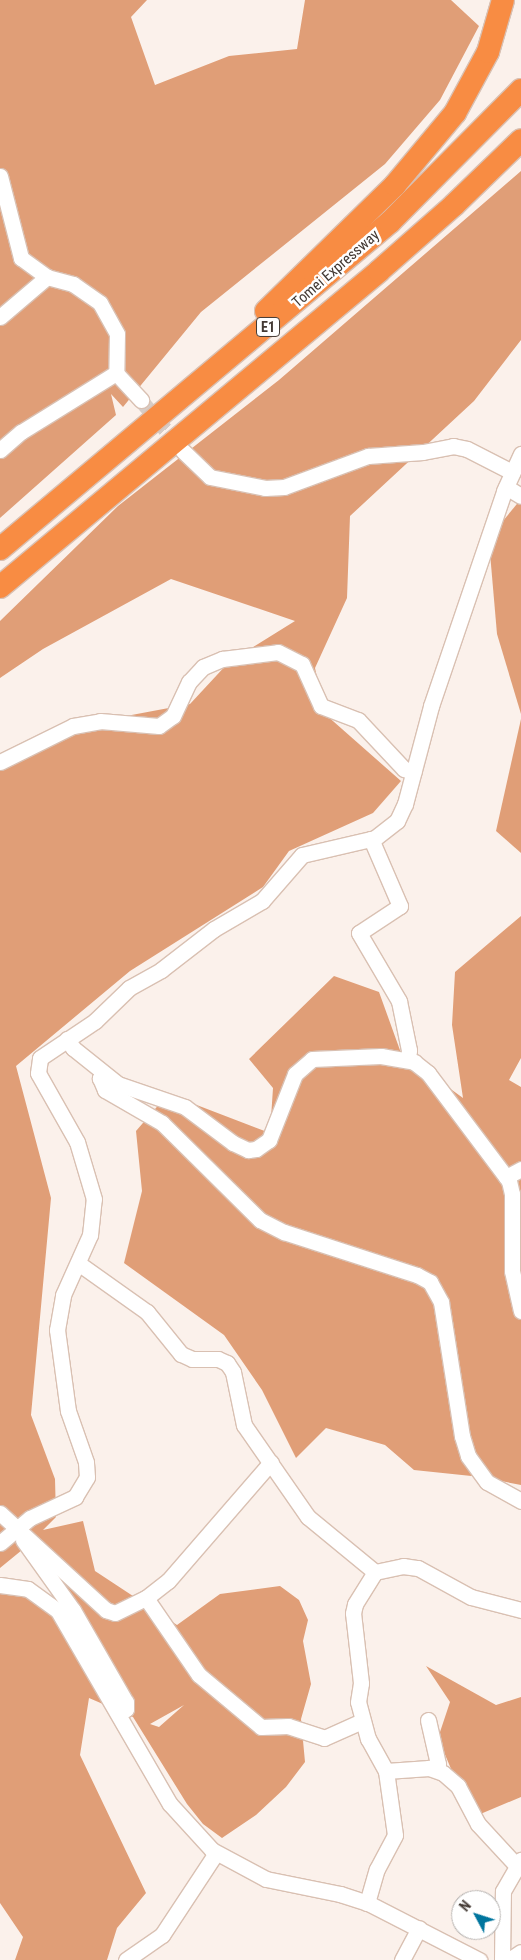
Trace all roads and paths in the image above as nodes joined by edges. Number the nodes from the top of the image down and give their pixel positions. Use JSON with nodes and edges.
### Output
{"nodes":[{"id":1,"x":503,"y":0,"type":"edge"},
{"id":2,"x":521,"y":90,"type":"edge"},
{"id":3,"x":521,"y":140,"type":"edge"},
{"id":4,"x":0,"y":176,"type":"edge"},
{"id":5,"x":47,"y":277,"type":"junction"},
{"id":6,"x":0,"y":317,"type":"edge"},
{"id":7,"x":116,"y":374,"type":"junction"},
{"id":8,"x":141,"y":400,"type":"tunnel mouth"},
{"id":9,"x":144,"y":430,"type":"junction"},
{"id":10,"x":0,"y":450,"type":"edge"},
{"id":11,"x":184,"y":452,"type":"tunnel mouth"},
{"id":12,"x":521,"y":454,"type":"edge"},
{"id":13,"x":512,"y":472,"type":"junction"},
{"id":14,"x":506,"y":487,"type":"junction"},
{"id":15,"x":521,"y":496,"type":"edge"},
{"id":16,"x":0,"y":549,"type":"edge"},
{"id":17,"x":0,"y":587,"type":"edge"},
{"id":18,"x":0,"y":762,"type":"edge"},
{"id":19,"x":414,"y":772,"type":"junction"},
{"id":20,"x":371,"y":839,"type":"junction"},
{"id":21,"x":67,"y":1039,"type":"junction"},
{"id":22,"x":408,"y":1060,"type":"junction"},
{"id":23,"x":104,"y":1074,"type":"junction"},
{"id":24,"x":521,"y":1169,"type":"edge"},
{"id":25,"x":506,"y":1177,"type":"junction"},
{"id":26,"x":78,"y":1263,"type":"junction"},
{"id":27,"x":521,"y":1311,"type":"edge"},
{"id":28,"x":271,"y":1462,"type":"junction"},
{"id":29,"x":521,"y":1500,"type":"edge"},
{"id":30,"x":0,"y":1513,"type":"edge"},
{"id":31,"x":17,"y":1528,"type":"junction"},
{"id":32,"x":0,"y":1543,"type":"edge"},
{"id":33,"x":375,"y":1572,"type":"junction"},
{"id":34,"x":0,"y":1585,"type":"edge"},
{"id":35,"x":146,"y":1598,"type":"junction"},
{"id":36,"x":521,"y":1610,"type":"edge"},
{"id":37,"x":118,"y":1714,"type":"junction"},
{"id":38,"x":428,"y":1720,"type":"dead end"},
{"id":39,"x":362,"y":1721,"type":"junction"},
{"id":40,"x":436,"y":1770,"type":"junction"},
{"id":41,"x":386,"y":1771,"type":"junction"},
{"id":42,"x":216,"y":1852,"type":"junction"},
{"id":43,"x":519,"y":1863,"type":"edge"},
{"id":44,"x":367,"y":1903,"type":"junction"},
{"id":45,"x":419,"y":1928,"type":"junction"},
{"id":46,"x":521,"y":1952,"type":"edge"},
{"id":47,"x":126,"y":1960,"type":"edge"},
{"id":48,"x":402,"y":1960,"type":"edge"},
{"id":49,"x":478,"y":1960,"type":"edge"},
{"id":50,"x":502,"y":1960,"type":"edge"},
{"id":51,"x":509,"y":1960,"type":"edge"}],
"edges":[{"from":1,"to":9,"type":"highway"},
{"from":2,"to":9,"type":"highway","name":"Tomei Expressway","number":"E1"},
{"from":3,"to":17,"type":"highway","name":"Tomei Expressway","number":"E1"},
{"from":4,"to":5,"type":"street"},
{"from":5,"to":6,"type":"street"},
{"from":5,"to":7,"type":"street"},
{"from":7,"to":8,"type":"street"},
{"from":7,"to":10,"type":"street"},
{"from":9,"to":16,"type":"highway","name":"Tomei Expressway","number":"E1"},
{"from":11,"to":13,"type":"street"},
{"from":12,"to":13,"type":"street"},
{"from":13,"to":14,"type":"street"},
{"from":14,"to":15,"type":"street"},
{"from":14,"to":19,"type":"street"},
{"from":18,"to":19,"type":"street"},
{"from":19,"to":20,"type":"street"},
{"from":20,"to":21,"type":"street"},
{"from":20,"to":22,"type":"street"},
{"from":21,"to":23,"type":"street"},
{"from":21,"to":26,"type":"street"},
{"from":22,"to":23,"type":"street"},
{"from":22,"to":25,"type":"street"},
{"from":23,"to":29,"type":"street"},
{"from":24,"to":25,"type":"street"},
{"from":25,"to":27,"type":"street"},
{"from":26,"to":28,"type":"street"},
{"from":26,"to":31,"type":"street"},
{"from":28,"to":33,"type":"street"},
{"from":28,"to":35,"type":"street"},
{"from":30,"to":31,"type":"street"},
{"from":31,"to":32,"type":"street"},
{"from":31,"to":35,"type":"street"},
{"from":31,"to":37,"type":"street"},
{"from":33,"to":36,"type":"street"},
{"from":33,"to":39,"type":"street"},
{"from":34,"to":37,"type":"street"},
{"from":35,"to":39,"type":"street"},
{"from":37,"to":42,"type":"street"},
{"from":38,"to":40,"type":"street"},
{"from":39,"to":41,"type":"street"},
{"from":40,"to":41,"type":"street"},
{"from":40,"to":43,"type":"street"},
{"from":41,"to":44,"type":"street"},
{"from":42,"to":44,"type":"street"},
{"from":42,"to":47,"type":"street"},
{"from":43,"to":50,"type":"street"},
{"from":44,"to":45,"type":"street"},
{"from":45,"to":48,"type":"street"},
{"from":45,"to":49,"type":"street"},
{"from":46,"to":51,"type":"street"}]}
